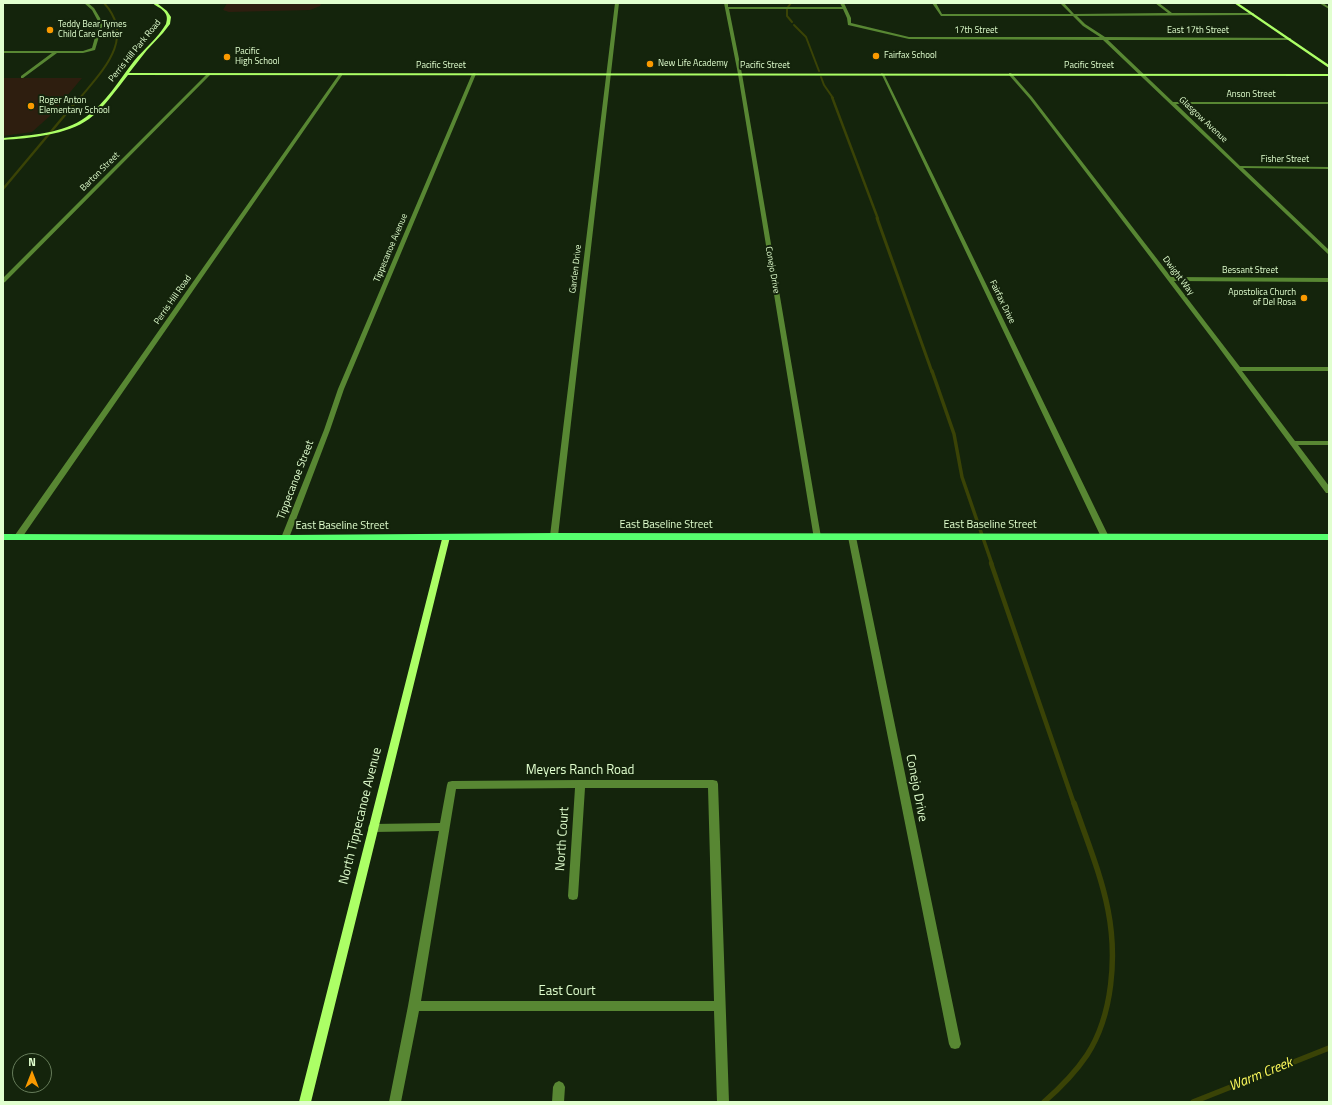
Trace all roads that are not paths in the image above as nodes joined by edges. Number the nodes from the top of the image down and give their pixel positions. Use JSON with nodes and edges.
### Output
{"nodes":[{"id":1,"x":86,"y":3,"type":"edge"},
{"id":2,"x":154,"y":3,"type":"edge"},
{"id":3,"x":617,"y":3,"type":"edge"},
{"id":4,"x":842,"y":3,"type":"edge"},
{"id":5,"x":934,"y":3,"type":"edge"},
{"id":6,"x":1062,"y":3,"type":"edge"},
{"id":7,"x":1157,"y":3,"type":"edge"},
{"id":8,"x":1236,"y":3,"type":"edge"},
{"id":9,"x":1321,"y":3,"type":"edge"},
{"id":10,"x":726,"y":6,"type":"edge"},
{"id":11,"x":844,"y":8,"type":"junction"},
{"id":12,"x":1329,"y":8,"type":"edge"},
{"id":13,"x":1073,"y":14,"type":"junction"},
{"id":14,"x":1171,"y":14,"type":"junction"},
{"id":15,"x":1253,"y":14,"type":"junction"},
{"id":16,"x":1290,"y":39,"type":"junction"},
{"id":17,"x":1106,"y":40,"type":"junction"},
{"id":18,"x":3,"y":52,"type":"edge"},
{"id":19,"x":56,"y":52,"type":"junction"},
{"id":20,"x":1329,"y":67,"type":"edge"},
{"id":21,"x":128,"y":74,"type":"junction"},
{"id":22,"x":208,"y":74,"type":"junction"},
{"id":23,"x":341,"y":74,"type":"junction"},
{"id":24,"x":474,"y":74,"type":"junction"},
{"id":25,"x":608,"y":74,"type":"junction"},
{"id":26,"x":740,"y":74,"type":"junction"},
{"id":27,"x":882,"y":74,"type":"junction"},
{"id":28,"x":1010,"y":74,"type":"junction"},
{"id":29,"x":1142,"y":74,"type":"junction"},
{"id":30,"x":1329,"y":75,"type":"edge"},
{"id":31,"x":22,"y":77,"type":"dead end"},
{"id":32,"x":1173,"y":103,"type":"junction"},
{"id":33,"x":1329,"y":103,"type":"edge"},
{"id":34,"x":3,"y":138,"type":"edge"},
{"id":35,"x":1241,"y":168,"type":"junction"},
{"id":36,"x":1329,"y":168,"type":"edge"},
{"id":37,"x":1329,"y":253,"type":"edge"},
{"id":38,"x":1170,"y":279,"type":"junction"},
{"id":39,"x":1329,"y":280,"type":"edge"},
{"id":40,"x":3,"y":281,"type":"edge"},
{"id":41,"x":1238,"y":369,"type":"junction"},
{"id":42,"x":1329,"y":369,"type":"edge"},
{"id":43,"x":327,"y":430,"type":"joint"},
{"id":44,"x":1293,"y":443,"type":"junction"},
{"id":45,"x":1329,"y":443,"type":"edge"},
{"id":46,"x":1329,"y":492,"type":"edge"},
{"id":47,"x":554,"y":536,"type":"junction"},
{"id":48,"x":3,"y":537,"type":"edge"},
{"id":49,"x":18,"y":537,"type":"junction"},
{"id":50,"x":446,"y":537,"type":"junction"},
{"id":51,"x":817,"y":537,"type":"junction"},
{"id":52,"x":852,"y":537,"type":"junction"},
{"id":53,"x":1105,"y":537,"type":"junction"},
{"id":54,"x":1329,"y":537,"type":"edge"},
{"id":55,"x":285,"y":538,"type":"junction"},
{"id":56,"x":580,"y":784,"type":"junction"},
{"id":57,"x":445,"y":827,"type":"junction"},
{"id":58,"x":373,"y":828,"type":"junction"},
{"id":59,"x":573,"y":896,"type":"dead end"},
{"id":60,"x":414,"y":1006,"type":"junction"},
{"id":61,"x":720,"y":1006,"type":"junction"},
{"id":62,"x":955,"y":1044,"type":"dead end"},
{"id":63,"x":559,"y":1087,"type":"dead end"},
{"id":64,"x":305,"y":1102,"type":"edge"},
{"id":65,"x":395,"y":1102,"type":"edge"},
{"id":66,"x":558,"y":1102,"type":"edge"},
{"id":67,"x":723,"y":1102,"type":"edge"}],
"edges":[{"from":1,"to":19,"type":"street"},
{"from":2,"to":21,"type":"street","name":"Perris Hill Park Road"},
{"from":3,"to":25,"type":"street","name":"Garden Drive"},
{"from":4,"to":11,"type":"street"},
{"from":5,"to":13,"type":"street"},
{"from":6,"to":13,"type":"street","name":"Glasgow Avenue"},
{"from":7,"to":14,"type":"street"},
{"from":8,"to":15,"type":"street"},
{"from":9,"to":12,"type":"street"},
{"from":10,"to":11,"type":"street"},
{"from":10,"to":26,"type":"street","name":"Conejo Drive"},
{"from":11,"to":17,"type":"street","name":"17th Street"},
{"from":13,"to":14,"type":"street"},
{"from":13,"to":17,"type":"street","name":"Glasgow Avenue"},
{"from":14,"to":15,"type":"street"},
{"from":15,"to":16,"type":"street"},
{"from":16,"to":17,"type":"street","name":"East 17th Street"},
{"from":16,"to":20,"type":"street"},
{"from":17,"to":29,"type":"street","name":"Glasgow Avenue"},
{"from":18,"to":19,"type":"street"},
{"from":19,"to":31,"type":"street"},
{"from":21,"to":22,"type":"street","name":"Pacific Street"},
{"from":21,"to":34,"type":"street","name":"Perris Hill Park Road"},
{"from":22,"to":23,"type":"street","name":"Pacific Street"},
{"from":22,"to":40,"type":"street","name":"Barton Street"},
{"from":23,"to":24,"type":"street","name":"Pacific Street"},
{"from":23,"to":49,"type":"street","name":"Perris Hill Road"},
{"from":24,"to":25,"type":"street","name":"Pacific Street"},
{"from":24,"to":43,"type":"street","name":"Tippecanoe Avenue"},
{"from":25,"to":26,"type":"street","name":"Pacific Street"},
{"from":25,"to":47,"type":"street","name":"Garden Drive"},
{"from":26,"to":27,"type":"street","name":"Pacific Street"},
{"from":26,"to":51,"type":"street","name":"Conejo Drive"},
{"from":27,"to":28,"type":"street","name":"Pacific Street"},
{"from":27,"to":53,"type":"street","name":"Fairfax Drive"},
{"from":28,"to":29,"type":"street","name":"Pacific Street"},
{"from":28,"to":38,"type":"street","name":"Dwight Way"},
{"from":29,"to":30,"type":"street","name":"Pacific Street"},
{"from":29,"to":32,"type":"street","name":"Glasgow Avenue"},
{"from":32,"to":33,"type":"street","name":"Anson Street"},
{"from":32,"to":35,"type":"street","name":"Glasgow Avenue"},
{"from":35,"to":36,"type":"street","name":"Fisher Street"},
{"from":35,"to":37,"type":"street","name":"Glasgow Avenue"},
{"from":38,"to":39,"type":"street","name":"Bessant Street"},
{"from":38,"to":41,"type":"street","name":"Dwight Way"},
{"from":41,"to":42,"type":"street"},
{"from":41,"to":44,"type":"street","name":"Dwight Way"},
{"from":43,"to":55,"type":"street","name":"Tippecanoe Street"},
{"from":44,"to":45,"type":"street"},
{"from":44,"to":46,"type":"street","name":"Dwight Way"},
{"from":47,"to":50,"type":"main road","name":"East Baseline Street"},
{"from":47,"to":51,"type":"main road","name":"East Baseline Street"},
{"from":48,"to":49,"type":"main road","name":"East Baseline Street"},
{"from":49,"to":55,"type":"main road","name":"East Baseline Street"},
{"from":50,"to":55,"type":"main road","name":"East Baseline Street"},
{"from":50,"to":58,"type":"street","name":"North Tippecanoe Avenue"},
{"from":51,"to":52,"type":"main road","name":"East Baseline Street"},
{"from":52,"to":53,"type":"main road","name":"East Baseline Street"},
{"from":52,"to":62,"type":"street","name":"Conejo Drive"},
{"from":53,"to":54,"type":"main road","name":"East Baseline Street"},
{"from":56,"to":57,"type":"street","name":"Meyers Ranch Road"},
{"from":56,"to":59,"type":"street","name":"North Court"},
{"from":56,"to":61,"type":"street","name":"Meyers Ranch Road"},
{"from":57,"to":58,"type":"street"},
{"from":57,"to":60,"type":"street","name":"Meyers Ranch Road"},
{"from":58,"to":64,"type":"street","name":"North Tippecanoe Avenue"},
{"from":60,"to":61,"type":"street","name":"East Court"},
{"from":60,"to":65,"type":"street","name":"Meyers Ranch Road"},
{"from":61,"to":67,"type":"street","name":"Meyers Ranch Road"},
{"from":63,"to":66,"type":"street"}]}
